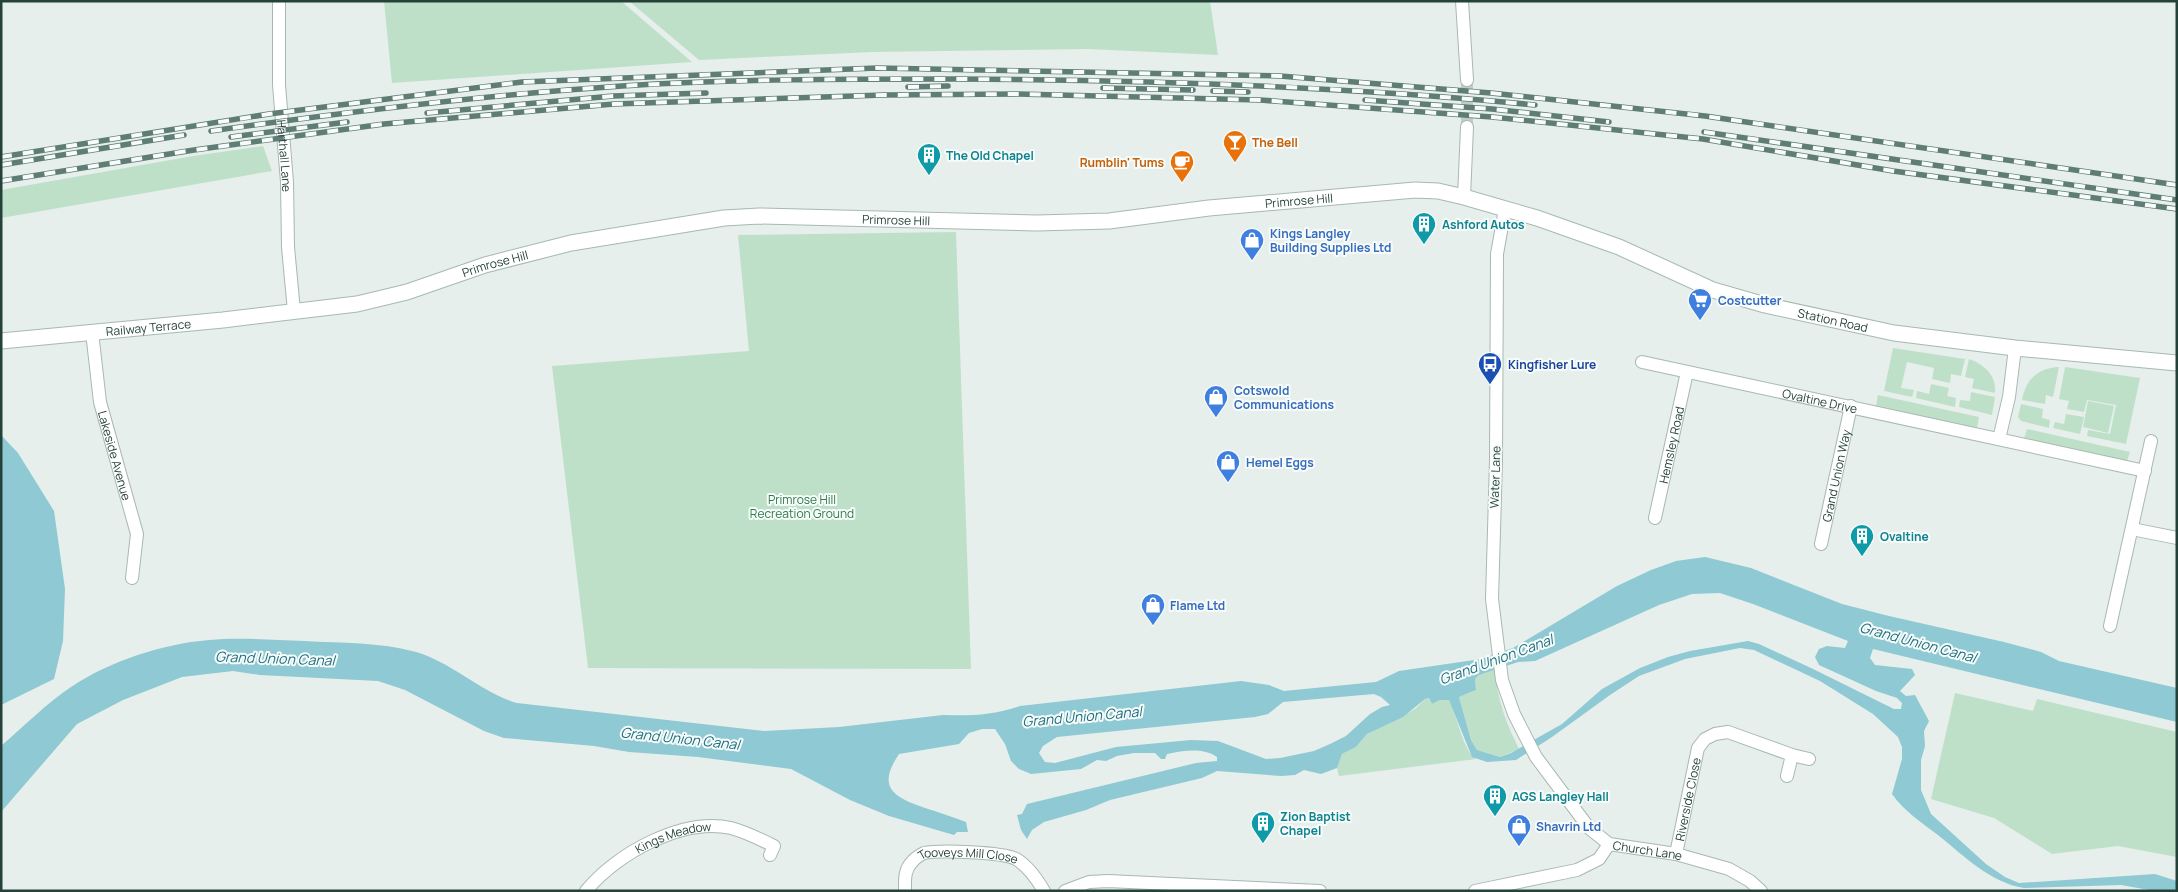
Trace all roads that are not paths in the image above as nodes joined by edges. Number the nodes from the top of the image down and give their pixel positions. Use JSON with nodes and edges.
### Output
{"nodes":[{"id":1,"x":279,"y":1,"type":"edge"},
{"id":2,"x":1462,"y":1,"type":"edge"},
{"id":3,"x":1467,"y":80,"type":"tunnel mouth"},
{"id":4,"x":1467,"y":127,"type":"tunnel mouth"},
{"id":5,"x":1464,"y":197,"type":"junction"},
{"id":6,"x":1505,"y":209,"type":"junction"},
{"id":7,"x":294,"y":311,"type":"junction"},
{"id":8,"x":92,"y":332,"type":"junction"},
{"id":9,"x":1,"y":341,"type":"edge"},
{"id":10,"x":2015,"y":348,"type":"junction"},
{"id":11,"x":1642,"y":362,"type":"dead end"},
{"id":12,"x":2177,"y":363,"type":"edge"},
{"id":13,"x":1688,"y":372,"type":"junction"},
{"id":14,"x":1851,"y":406,"type":"junction"},
{"id":15,"x":1999,"y":439,"type":"junction"},
{"id":16,"x":2151,"y":441,"type":"dead end"},
{"id":17,"x":2145,"y":472,"type":"junction"},
{"id":18,"x":1655,"y":518,"type":"dead end"},
{"id":19,"x":2132,"y":529,"type":"junction"},
{"id":20,"x":2177,"y":538,"type":"edge"},
{"id":21,"x":1821,"y":544,"type":"dead end"},
{"id":22,"x":132,"y":578,"type":"dead end"},
{"id":23,"x":2110,"y":626,"type":"dead end"},
{"id":24,"x":1526,"y":741,"type":"joint"},
{"id":25,"x":1792,"y":755,"type":"junction"},
{"id":26,"x":1809,"y":759,"type":"dead end"},
{"id":27,"x":1787,"y":776,"type":"dead end"},
{"id":28,"x":1609,"y":844,"type":"junction"},
{"id":29,"x":774,"y":846,"type":"dead end"},
{"id":30,"x":1676,"y":854,"type":"junction"},
{"id":31,"x":586,"y":891,"type":"edge"},
{"id":32,"x":905,"y":891,"type":"edge"},
{"id":33,"x":1044,"y":891,"type":"edge"},
{"id":34,"x":1064,"y":891,"type":"edge"},
{"id":35,"x":1320,"y":891,"type":"edge"},
{"id":36,"x":1475,"y":891,"type":"edge"},
{"id":37,"x":1761,"y":891,"type":"edge"}],
"edges":[{"from":1,"to":7,"type":"street","name":"Harthall Lane"},
{"from":2,"to":3,"type":"street"},
{"from":4,"to":5,"type":"street"},
{"from":5,"to":6,"type":"street","name":"Primrose Hill"},
{"from":5,"to":7,"type":"street","name":"Primrose Hill"},
{"from":6,"to":10,"type":"street","name":"Station Road"},
{"from":6,"to":24,"type":"street","name":"Water Lane"},
{"from":7,"to":8,"type":"street","name":"Railway Terrace"},
{"from":8,"to":9,"type":"street","name":"Railway Terrace"},
{"from":8,"to":22,"type":"street","name":"Lakeside Avenue"},
{"from":10,"to":12,"type":"street","name":"Station Road"},
{"from":10,"to":15,"type":"street"},
{"from":11,"to":13,"type":"street","name":"Ovaltine Drive"},
{"from":13,"to":14,"type":"street","name":"Ovaltine Drive"},
{"from":13,"to":18,"type":"street","name":"Hemsley Road"},
{"from":14,"to":15,"type":"street","name":"Ovaltine Drive"},
{"from":14,"to":21,"type":"street","name":"Grand Union Way"},
{"from":15,"to":17,"type":"street","name":"Ovaltine Drive"},
{"from":16,"to":17,"type":"street"},
{"from":17,"to":19,"type":"street"},
{"from":19,"to":20,"type":"street"},
{"from":19,"to":23,"type":"street"},
{"from":24,"to":28,"type":"street","name":"Church Lane"},
{"from":25,"to":26,"type":"street","name":"Riverside Close"},
{"from":25,"to":27,"type":"street"},
{"from":25,"to":30,"type":"street","name":"Riverside Close"},
{"from":28,"to":30,"type":"street","name":"Church Lane"},
{"from":28,"to":36,"type":"street"},
{"from":29,"to":31,"type":"street","name":"Kings Meadow"},
{"from":30,"to":37,"type":"street","name":"Church Lane"},
{"from":32,"to":33,"type":"street","name":"Tooveys Mill Close"},
{"from":34,"to":35,"type":"street"}]}
